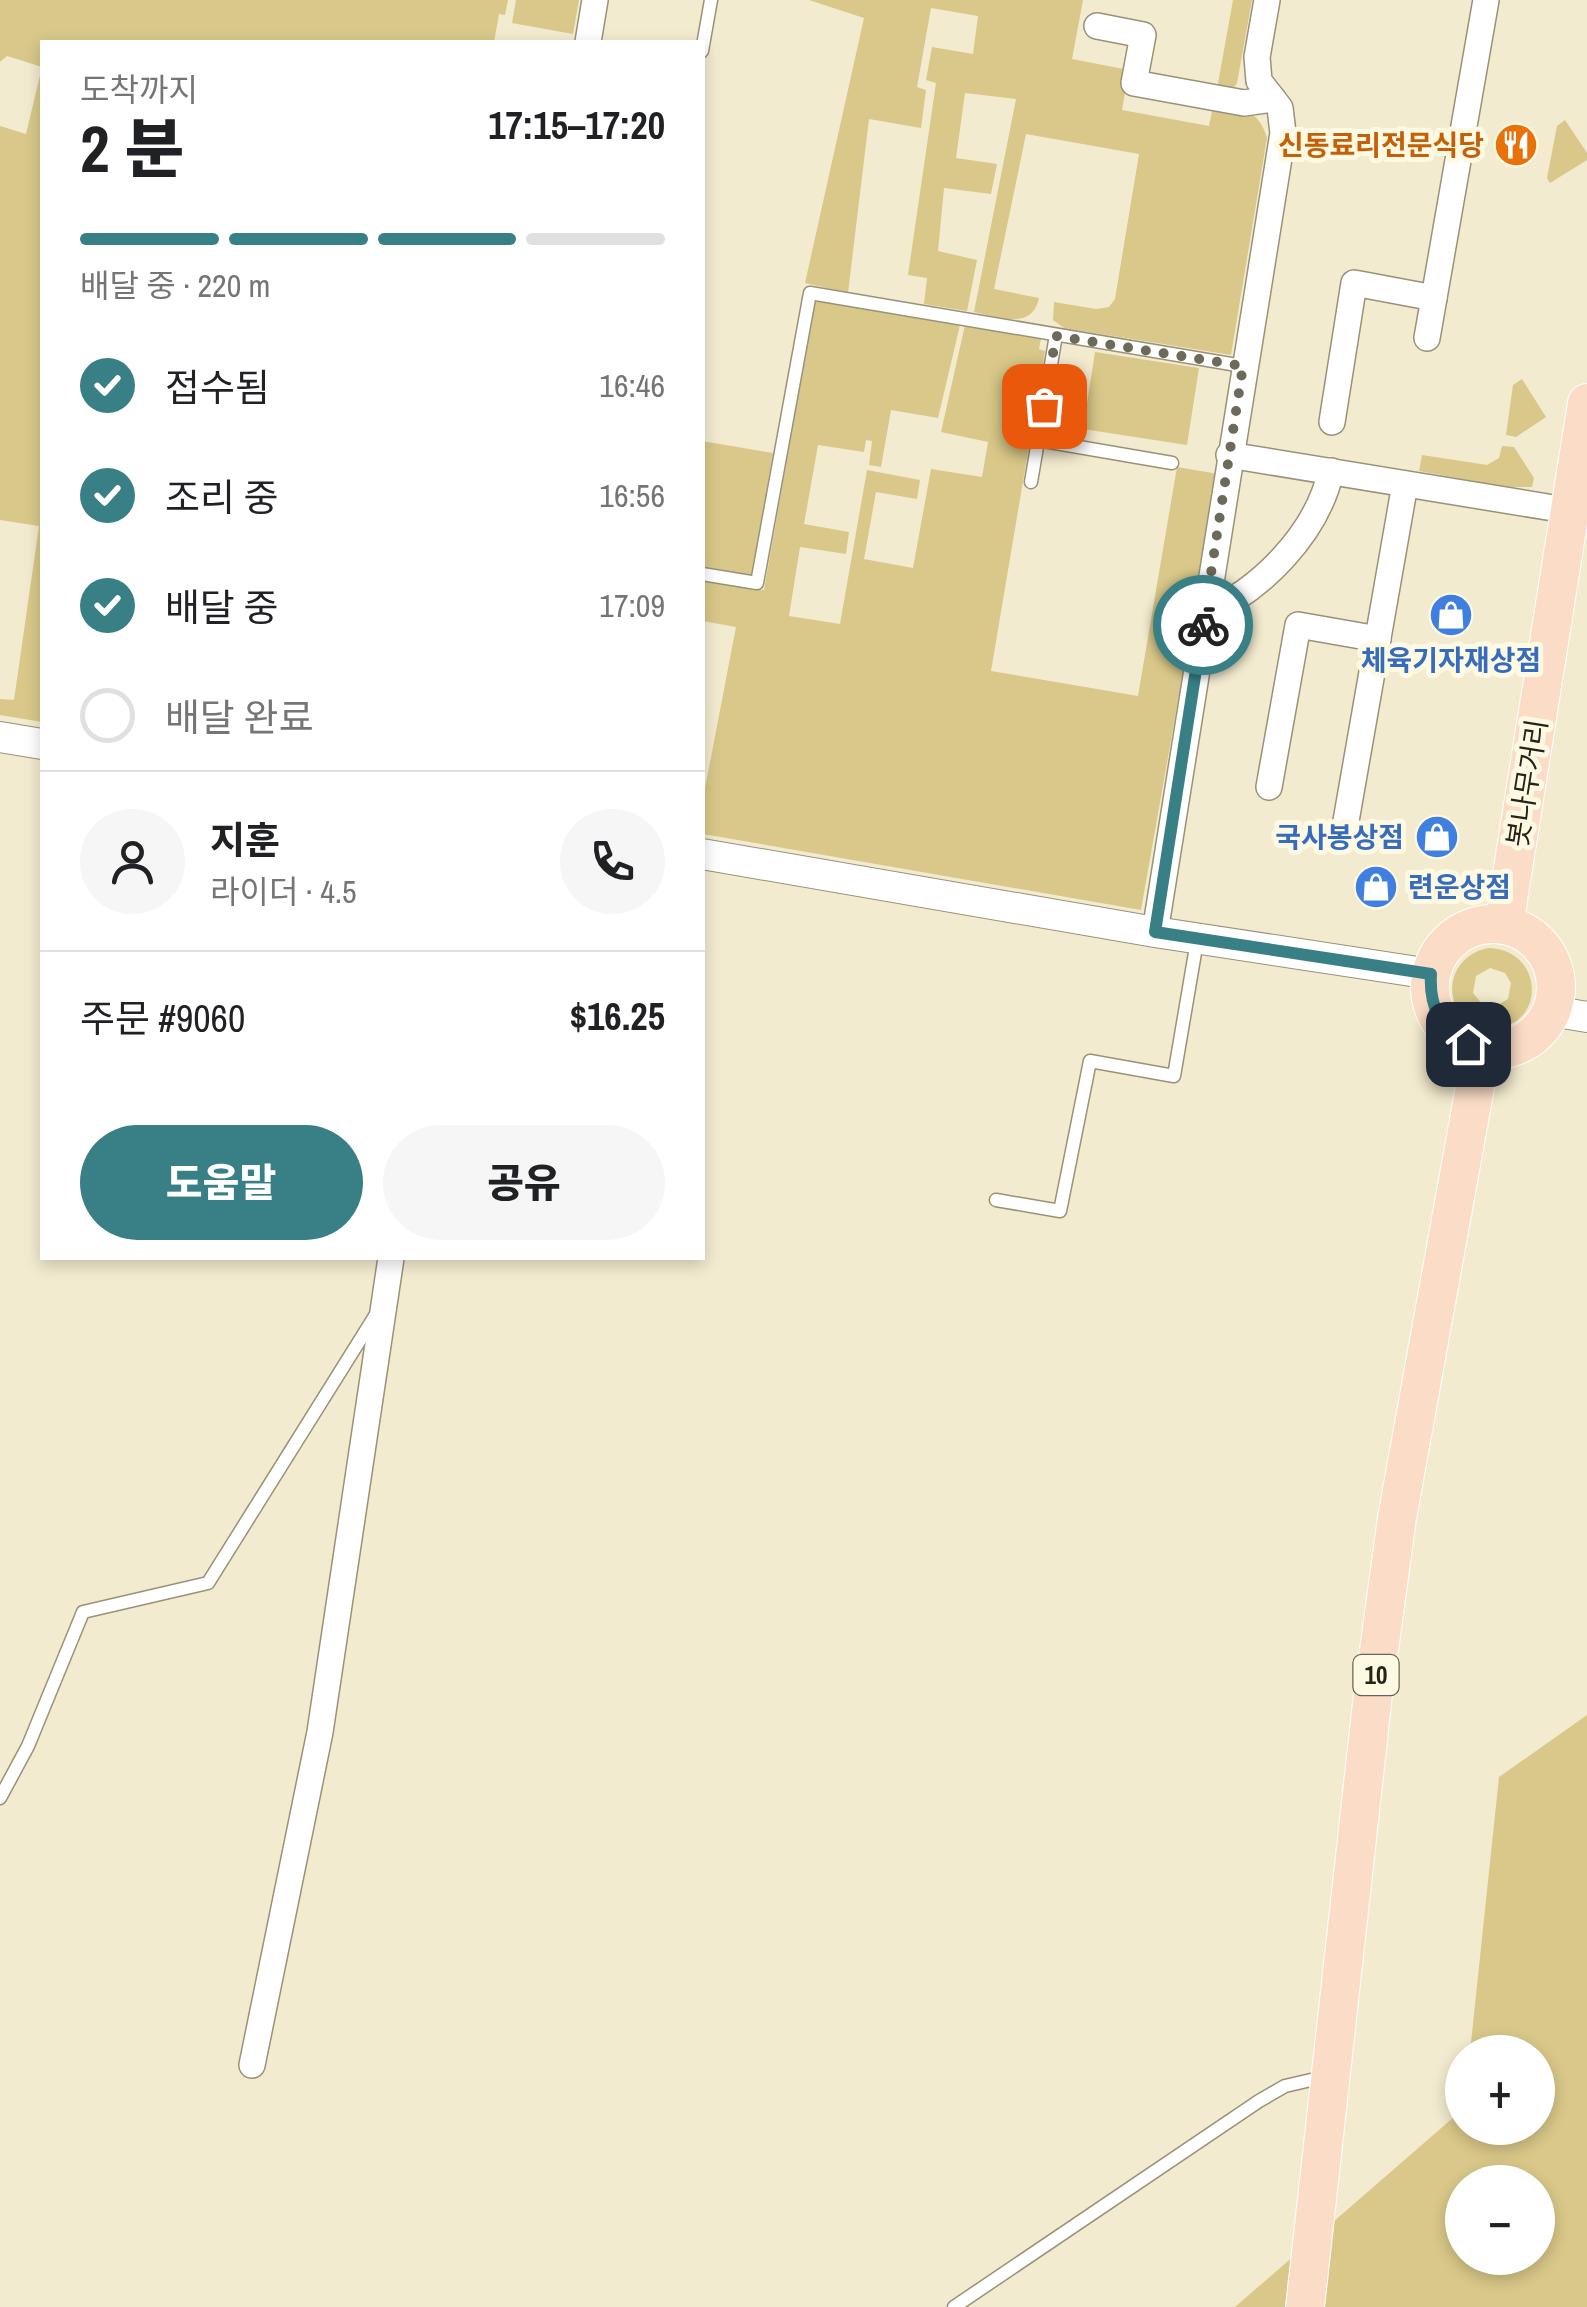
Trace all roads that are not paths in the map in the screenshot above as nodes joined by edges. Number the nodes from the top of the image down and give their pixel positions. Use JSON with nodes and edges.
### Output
{"nodes":[{"id":1,"x":595,"y":0,"type":"edge"},
{"id":2,"x":711,"y":0,"type":"edge"},
{"id":3,"x":1267,"y":0,"type":"edge"},
{"id":4,"x":1486,"y":0,"type":"edge"},
{"id":5,"x":1097,"y":26,"type":"dead end"},
{"id":6,"x":588,"y":40,"type":"edge"},
{"id":7,"x":704,"y":40,"type":"edge"},
{"id":8,"x":1272,"y":99,"type":"junction"},
{"id":9,"x":1434,"y":298,"type":"junction"},
{"id":10,"x":1056,"y":336,"type":"junction"},
{"id":11,"x":1427,"y":338,"type":"dead end"},
{"id":12,"x":1243,"y":366,"type":"junction"},
{"id":13,"x":1587,"y":403,"type":"edge"},
{"id":14,"x":1332,"y":422,"type":"dead end"},
{"id":15,"x":1038,"y":440,"type":"junction"},
{"id":16,"x":1229,"y":454,"type":"junction"},
{"id":17,"x":1172,"y":463,"type":"dead end"},
{"id":18,"x":1331,"y":472,"type":"junction"},
{"id":19,"x":1031,"y":482,"type":"dead end"},
{"id":20,"x":1405,"y":484,"type":"junction"},
{"id":21,"x":1579,"y":512,"type":"edge"},
{"id":22,"x":705,"y":575,"type":"edge"},
{"id":23,"x":1204,"y":616,"type":"junction"},
{"id":24,"x":1378,"y":638,"type":"junction"},
{"id":25,"x":0,"y":737,"type":"edge"},
{"id":26,"x":40,"y":744,"type":"edge"},
{"id":27,"x":1269,"y":787,"type":"dead end"},
{"id":28,"x":1343,"y":838,"type":"dead end"},
{"id":29,"x":705,"y":855,"type":"edge"},
{"id":30,"x":1504,"y":925,"type":"junction"},
{"id":31,"x":1155,"y":932,"type":"junction"},
{"id":32,"x":1198,"y":938,"type":"junction"},
{"id":33,"x":1431,"y":974,"type":"junction"},
{"id":34,"x":1569,"y":1014,"type":"edge"},
{"id":35,"x":1482,"y":1048,"type":"junction"},
{"id":36,"x":996,"y":1200,"type":"dead end"},
{"id":37,"x":391,"y":1260,"type":"edge"},
{"id":38,"x":386,"y":1298,"type":"junction"},
{"id":39,"x":0,"y":1798,"type":"edge"},
{"id":40,"x":252,"y":2064,"type":"dead end"},
{"id":41,"x":1332,"y":2076,"type":"junction"},
{"id":42,"x":954,"y":2307,"type":"edge"},
{"id":43,"x":1305,"y":2307,"type":"edge"}],
"edges":[{"from":1,"to":6,"type":"street"},
{"from":2,"to":7,"type":"lane"},
{"from":3,"to":8,"type":"street"},
{"from":4,"to":9,"type":"street"},
{"from":5,"to":8,"type":"street"},
{"from":8,"to":12,"type":"street"},
{"from":9,"to":11,"type":"street"},
{"from":9,"to":14,"type":"street"},
{"from":10,"to":12,"type":"lane"},
{"from":10,"to":15,"type":"lane"},
{"from":10,"to":22,"type":"lane"},
{"from":12,"to":16,"type":"street"},
{"from":13,"to":21,"type":"main road","name":"봇나무거리"},
{"from":15,"to":17,"type":"lane"},
{"from":15,"to":19,"type":"lane"},
{"from":16,"to":18,"type":"street"},
{"from":16,"to":23,"type":"street"},
{"from":18,"to":20,"type":"street"},
{"from":18,"to":23,"type":"street"},
{"from":20,"to":21,"type":"street"},
{"from":20,"to":24,"type":"street"},
{"from":21,"to":30,"type":"main road","name":"봇나무거리"},
{"from":23,"to":31,"type":"street"},
{"from":24,"to":27,"type":"street"},
{"from":24,"to":28,"type":"street"},
{"from":25,"to":26,"type":"street"},
{"from":29,"to":31,"type":"street"},
{"from":30,"to":33,"type":"main road"},
{"from":30,"to":34,"type":"main road"},
{"from":31,"to":32,"type":"street"},
{"from":32,"to":33,"type":"street"},
{"from":32,"to":36,"type":"lane"},
{"from":33,"to":35,"type":"main road"},
{"from":34,"to":35,"type":"main road"},
{"from":35,"to":41,"type":"main road","number":"10"},
{"from":37,"to":38,"type":"street"},
{"from":38,"to":39,"type":"lane"},
{"from":38,"to":40,"type":"street"},
{"from":41,"to":42,"type":"lane"},
{"from":41,"to":43,"type":"main road","number":"10"}]}
